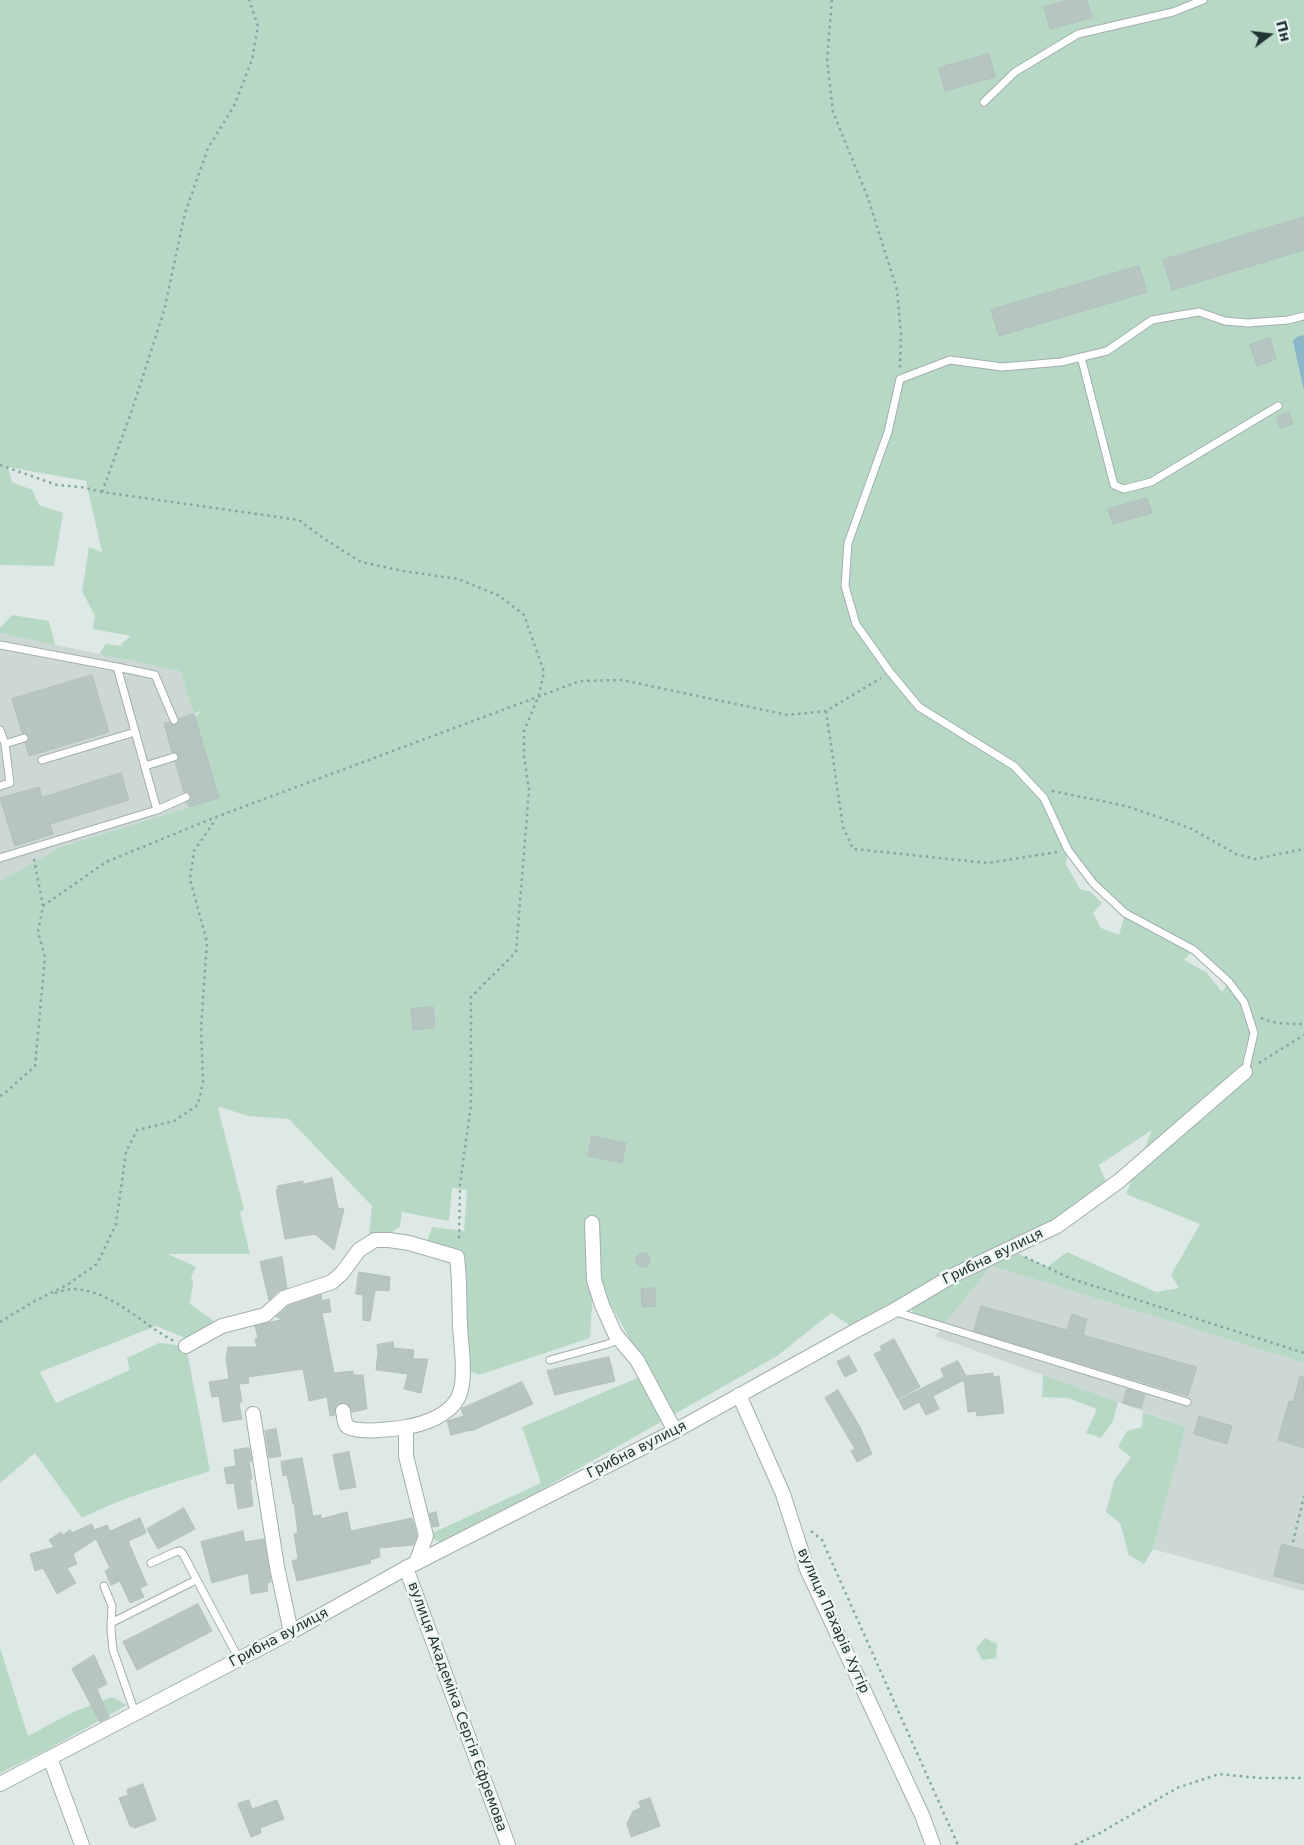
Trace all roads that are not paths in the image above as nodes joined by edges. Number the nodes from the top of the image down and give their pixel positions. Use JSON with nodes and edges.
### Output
{"nodes":[{"id":1,"x":1203,"y":0,"type":"edge"},
{"id":2,"x":984,"y":102,"type":"dead end"},
{"id":3,"x":1304,"y":316,"type":"edge"},
{"id":4,"x":1081,"y":357,"type":"junction"},
{"id":5,"x":1278,"y":406,"type":"dead end"},
{"id":6,"x":0,"y":645,"type":"edge"},
{"id":7,"x":117,"y":667,"type":"junction"},
{"id":8,"x":174,"y":720,"type":"dead end"},
{"id":9,"x":0,"y":730,"type":"edge"},
{"id":10,"x":135,"y":732,"type":"junction"},
{"id":11,"x":24,"y":738,"type":"dead end"},
{"id":12,"x":5,"y":744,"type":"junction"},
{"id":13,"x":174,"y":757,"type":"dead end"},
{"id":14,"x":42,"y":760,"type":"dead end"},
{"id":15,"x":144,"y":766,"type":"junction"},
{"id":16,"x":0,"y":786,"type":"edge"},
{"id":17,"x":186,"y":797,"type":"dead end"},
{"id":18,"x":157,"y":810,"type":"junction"},
{"id":19,"x":0,"y":858,"type":"edge"},
{"id":20,"x":1245,"y":1072,"type":"joint"},
{"id":21,"x":592,"y":1223,"type":"dead end"},
{"id":22,"x":893,"y":1311,"type":"junction"},
{"id":23,"x":618,"y":1339,"type":"junction"},
{"id":24,"x":186,"y":1346,"type":"road end"},
{"id":25,"x":550,"y":1360,"type":"dead end"},
{"id":26,"x":739,"y":1395,"type":"junction"},
{"id":27,"x":1187,"y":1402,"type":"dead end"},
{"id":28,"x":343,"y":1412,"type":"dead end"},
{"id":29,"x":253,"y":1414,"type":"dead end"},
{"id":30,"x":406,"y":1428,"type":"junction"},
{"id":31,"x":675,"y":1431,"type":"junction"},
{"id":32,"x":426,"y":1536,"type":"junction"},
{"id":33,"x":446,"y":1548,"type":"junction"},
{"id":34,"x":151,"y":1563,"type":"dead end"},
{"id":35,"x":411,"y":1566,"type":"junction"},
{"id":36,"x":196,"y":1580,"type":"junction"},
{"id":37,"x":104,"y":1586,"type":"dead end"},
{"id":38,"x":111,"y":1623,"type":"junction"},
{"id":39,"x":291,"y":1632,"type":"junction"},
{"id":40,"x":239,"y":1660,"type":"junction"},
{"id":41,"x":135,"y":1713,"type":"junction"},
{"id":42,"x":50,"y":1758,"type":"junction"},
{"id":43,"x":0,"y":1784,"type":"edge"},
{"id":44,"x":82,"y":1845,"type":"edge"},
{"id":45,"x":508,"y":1845,"type":"edge"},
{"id":46,"x":933,"y":1845,"type":"edge"}],
"edges":[{"from":1,"to":2,"type":"lane"},
{"from":3,"to":4,"type":"lane"},
{"from":4,"to":5,"type":"lane"},
{"from":4,"to":20,"type":"lane"},
{"from":6,"to":7,"type":"lane"},
{"from":7,"to":8,"type":"lane"},
{"from":7,"to":10,"type":"lane"},
{"from":9,"to":12,"type":"lane"},
{"from":10,"to":14,"type":"lane"},
{"from":10,"to":15,"type":"lane"},
{"from":11,"to":12,"type":"lane"},
{"from":12,"to":16,"type":"lane"},
{"from":13,"to":15,"type":"lane"},
{"from":15,"to":18,"type":"lane"},
{"from":17,"to":18,"type":"lane"},
{"from":18,"to":19,"type":"lane"},
{"from":20,"to":22,"type":"street","name":"Грибна вулиця"},
{"from":21,"to":23,"type":"street"},
{"from":22,"to":26,"type":"street","name":"Грибна вулиця"},
{"from":22,"to":27,"type":"lane"},
{"from":23,"to":25,"type":"lane"},
{"from":23,"to":31,"type":"street"},
{"from":24,"to":30,"type":"street"},
{"from":26,"to":31,"type":"street","name":"Грибна вулиця"},
{"from":26,"to":46,"type":"street","name":"вулиця Пахарів Хутір"},
{"from":28,"to":30,"type":"street"},
{"from":29,"to":39,"type":"street"},
{"from":30,"to":32,"type":"street"},
{"from":31,"to":33,"type":"street","name":"Грибна вулиця"},
{"from":32,"to":33,"type":"street"},
{"from":32,"to":35,"type":"street"},
{"from":33,"to":35,"type":"street","name":"Грибна вулиця"},
{"from":34,"to":36,"type":"lane"},
{"from":35,"to":39,"type":"street","name":"Грибна вулиця"},
{"from":35,"to":45,"type":"street","name":"вулиця Академіка Сергія Єфремова"},
{"from":36,"to":38,"type":"lane"},
{"from":36,"to":40,"type":"lane"},
{"from":37,"to":38,"type":"lane"},
{"from":38,"to":41,"type":"lane"},
{"from":39,"to":40,"type":"street","name":"Грибна вулиця"},
{"from":40,"to":41,"type":"street","name":"Грибна вулиця"},
{"from":41,"to":42,"type":"street","name":"Грибна вулиця"},
{"from":42,"to":43,"type":"street","name":"Грибна вулиця"},
{"from":42,"to":44,"type":"street"}]}
